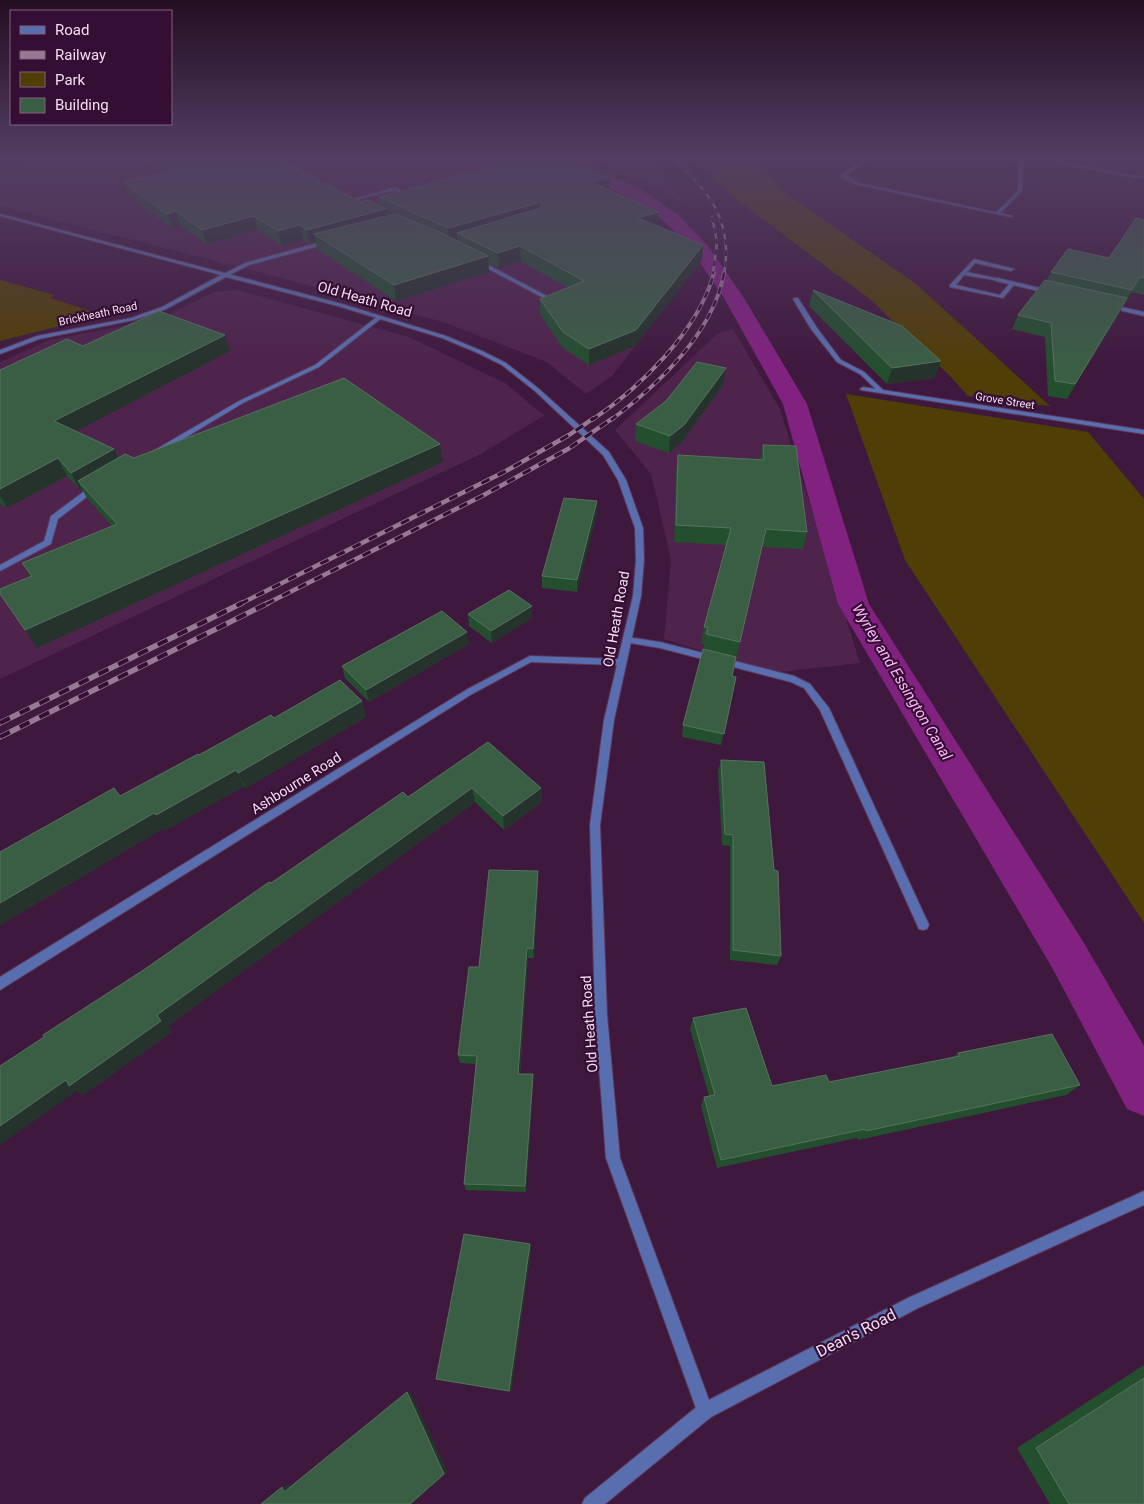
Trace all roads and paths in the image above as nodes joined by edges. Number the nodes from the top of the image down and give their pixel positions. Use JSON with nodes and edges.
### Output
{"nodes":[{"id":1,"x":49,"y":228,"type":"edge"},
{"id":2,"x":331,"y":241,"type":"edge"},
{"id":3,"x":475,"y":260,"type":"edge"},
{"id":4,"x":1011,"y":269,"type":"dead end"},
{"id":5,"x":963,"y":273,"type":"junction"},
{"id":6,"x":225,"y":275,"type":"junction"},
{"id":7,"x":1012,"y":284,"type":"junction"},
{"id":8,"x":1059,"y":294,"type":"edge"},
{"id":9,"x":796,"y":300,"type":"dead end"},
{"id":10,"x":1097,"y":303,"type":"edge"},
{"id":11,"x":560,"y":304,"type":"edge"},
{"id":12,"x":1144,"y":314,"type":"edge"},
{"id":13,"x":380,"y":318,"type":"junction"},
{"id":14,"x":0,"y":352,"type":"edge"},
{"id":15,"x":863,"y":388,"type":"dead end"},
{"id":16,"x":882,"y":392,"type":"junction"},
{"id":17,"x":1144,"y":432,"type":"edge"},
{"id":18,"x":150,"y":455,"type":"edge"},
{"id":19,"x":101,"y":484,"type":"edge"},
{"id":20,"x":0,"y":568,"type":"edge"},
{"id":21,"x":627,"y":640,"type":"junction"},
{"id":22,"x":622,"y":662,"type":"junction"},
{"id":23,"x":923,"y":925,"type":"dead end"},
{"id":24,"x":0,"y":984,"type":"edge"},
{"id":25,"x":1144,"y":1198,"type":"edge"},
{"id":26,"x":705,"y":1411,"type":"junction"},
{"id":27,"x":590,"y":1504,"type":"edge"}],
"edges":[{"from":1,"to":6,"type":"street","name":"Old Heath Road"},
{"from":2,"to":6,"type":"street","name":"Brickheath Road"},
{"from":3,"to":11,"type":"street"},
{"from":4,"to":5,"type":"street"},
{"from":5,"to":7,"type":"street"},
{"from":5,"to":7,"type":"street"},
{"from":6,"to":13,"type":"street","name":"Old Heath Road"},
{"from":6,"to":14,"type":"street","name":"Brickheath Road"},
{"from":7,"to":8,"type":"street"},
{"from":9,"to":16,"type":"street"},
{"from":10,"to":12,"type":"street"},
{"from":13,"to":18,"type":"street"},
{"from":13,"to":21,"type":"street","name":"Old Heath Road"},
{"from":15,"to":16,"type":"street","name":"Grove Street"},
{"from":16,"to":17,"type":"street","name":"Grove Street"},
{"from":19,"to":20,"type":"street"},
{"from":21,"to":22,"type":"street","name":"Old Heath Road"},
{"from":21,"to":23,"type":"street"},
{"from":22,"to":24,"type":"street","name":"Ashbourne Road"},
{"from":22,"to":26,"type":"street","name":"Old Heath Road"},
{"from":25,"to":26,"type":"street","name":"Dean's Road"},
{"from":26,"to":27,"type":"street","name":"Dean's Road"}]}
